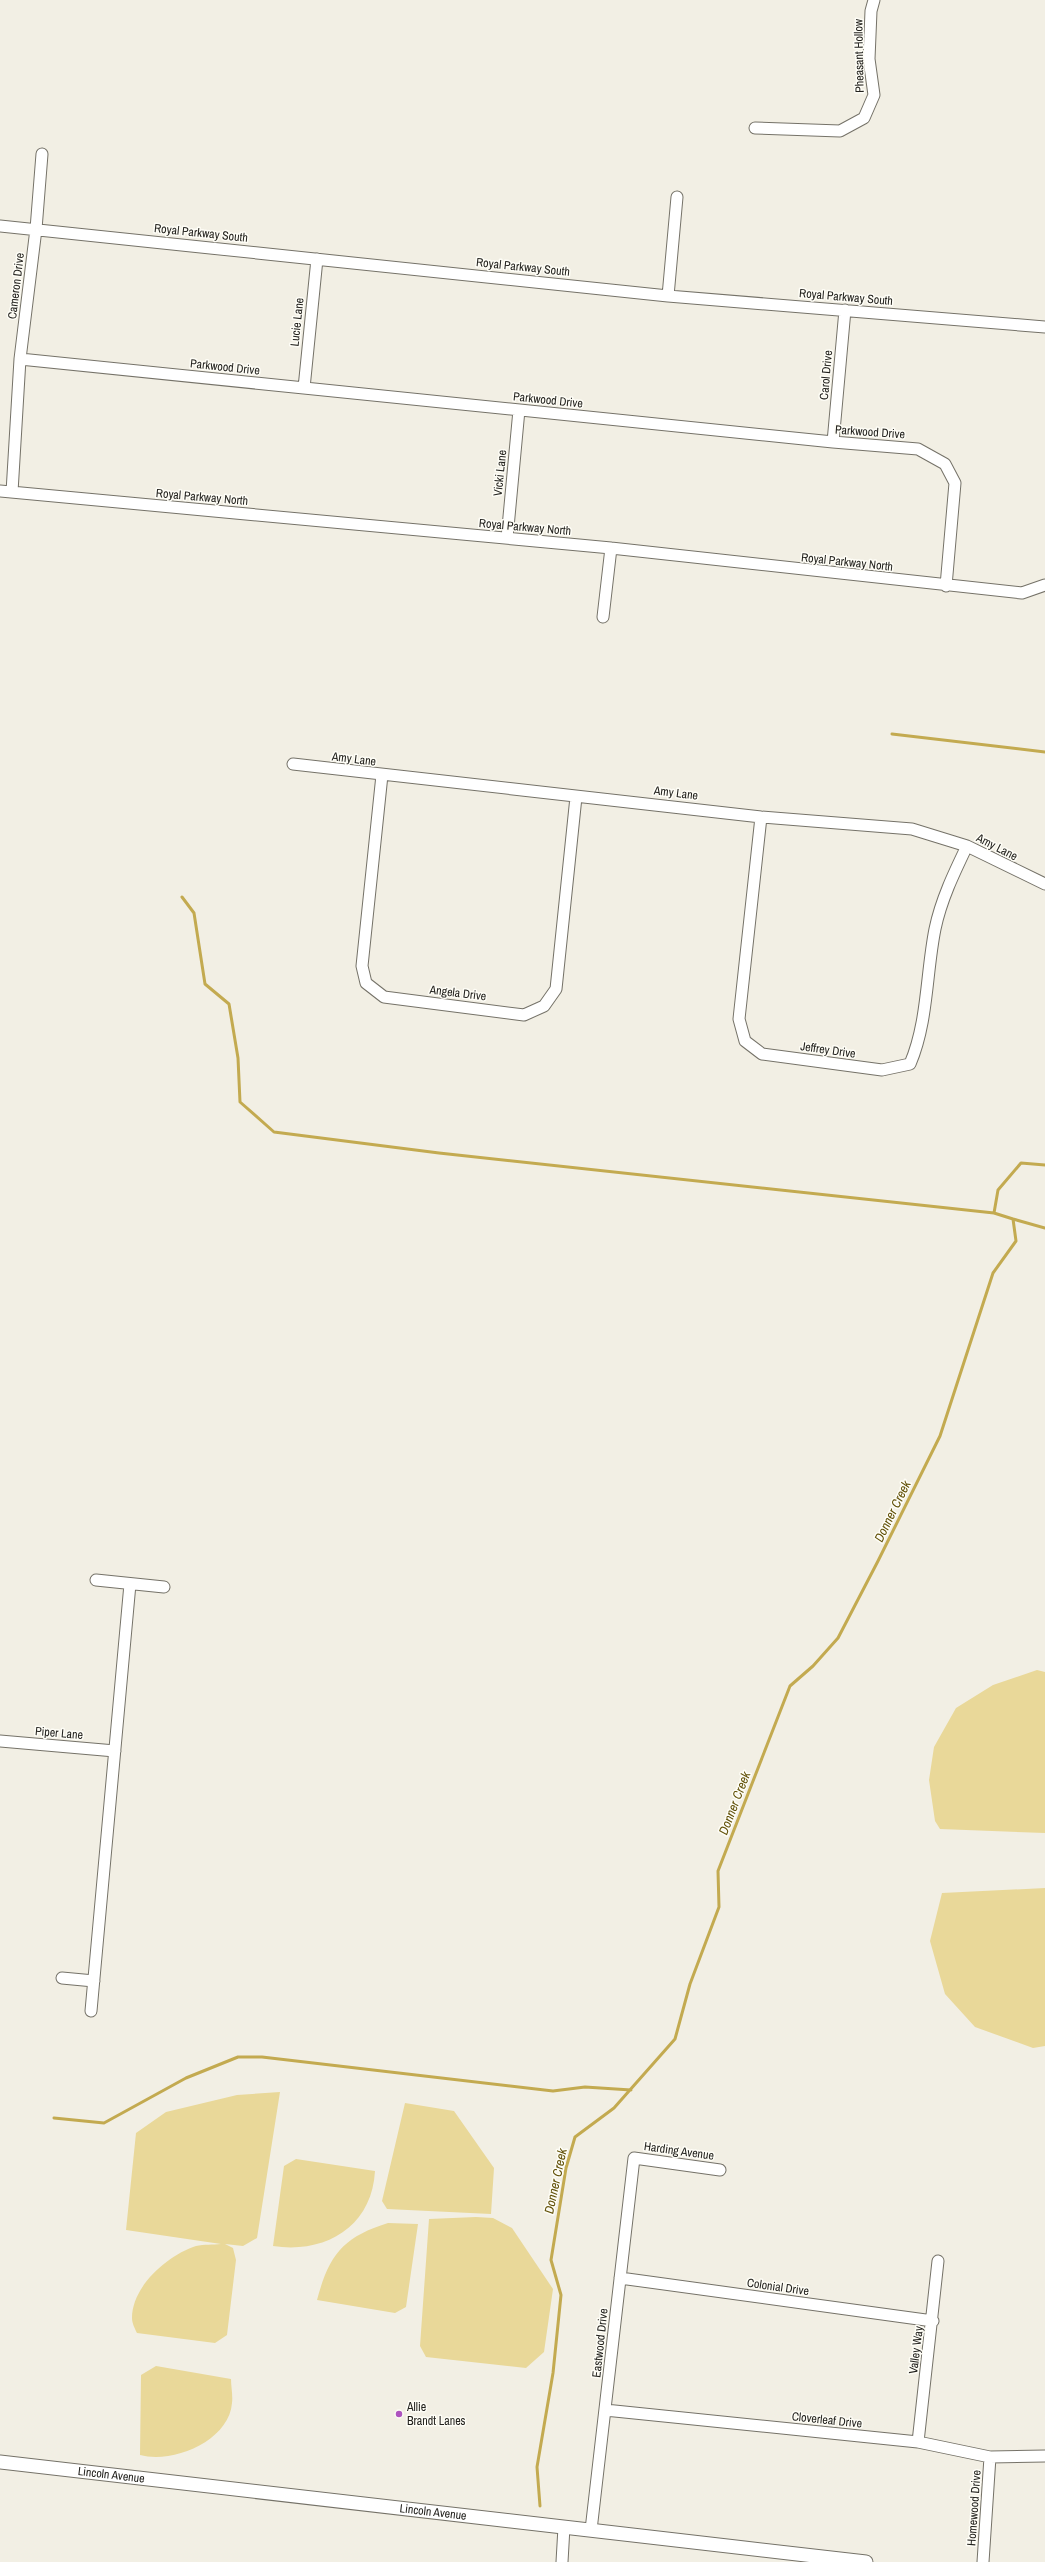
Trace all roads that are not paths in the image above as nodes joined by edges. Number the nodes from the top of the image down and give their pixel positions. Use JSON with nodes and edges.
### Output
{"nodes":[{"id":1,"x":874,"y":0,"type":"edge"},
{"id":2,"x":755,"y":128,"type":"dead end"},
{"id":3,"x":42,"y":154,"type":"dead end"},
{"id":4,"x":677,"y":196,"type":"dead end"},
{"id":5,"x":0,"y":226,"type":"edge"},
{"id":6,"x":36,"y":229,"type":"junction"},
{"id":7,"x":317,"y":259,"type":"junction"},
{"id":8,"x":668,"y":296,"type":"junction"},
{"id":9,"x":845,"y":310,"type":"junction"},
{"id":10,"x":1045,"y":327,"type":"edge"},
{"id":11,"x":20,"y":359,"type":"junction"},
{"id":12,"x":304,"y":388,"type":"junction"},
{"id":13,"x":519,"y":410,"type":"junction"},
{"id":14,"x":833,"y":442,"type":"junction"},
{"id":15,"x":0,"y":491,"type":"edge"},
{"id":16,"x":12,"y":492,"type":"junction"},
{"id":17,"x":507,"y":538,"type":"junction"},
{"id":18,"x":611,"y":548,"type":"junction"},
{"id":19,"x":946,"y":586,"type":"junction"},
{"id":20,"x":1045,"y":586,"type":"edge"},
{"id":21,"x":603,"y":617,"type":"dead end"},
{"id":22,"x":293,"y":764,"type":"dead end"},
{"id":23,"x":382,"y":775,"type":"junction"},
{"id":24,"x":576,"y":797,"type":"junction"},
{"id":25,"x":761,"y":817,"type":"junction"},
{"id":26,"x":967,"y":846,"type":"junction"},
{"id":27,"x":1045,"y":884,"type":"edge"},
{"id":28,"x":96,"y":1580,"type":"dead end"},
{"id":29,"x":130,"y":1584,"type":"junction"},
{"id":30,"x":164,"y":1587,"type":"dead end"},
{"id":31,"x":0,"y":1741,"type":"edge"},
{"id":32,"x":115,"y":1751,"type":"junction"},
{"id":33,"x":62,"y":1978,"type":"dead end"},
{"id":34,"x":94,"y":1981,"type":"junction"},
{"id":35,"x":91,"y":2011,"type":"dead end"},
{"id":36,"x":634,"y":2158,"type":"joint"},
{"id":37,"x":720,"y":2170,"type":"dead end"},
{"id":38,"x":938,"y":2261,"type":"dead end"},
{"id":39,"x":620,"y":2278,"type":"junction"},
{"id":40,"x":933,"y":2321,"type":"junction"},
{"id":41,"x":605,"y":2410,"type":"junction"},
{"id":42,"x":918,"y":2442,"type":"junction"},
{"id":43,"x":1045,"y":2456,"type":"edge"},
{"id":44,"x":990,"y":2457,"type":"junction"},
{"id":45,"x":0,"y":2462,"type":"edge"},
{"id":46,"x":564,"y":2527,"type":"junction"},
{"id":47,"x":590,"y":2530,"type":"junction"},
{"id":48,"x":562,"y":2562,"type":"edge"},
{"id":49,"x":866,"y":2562,"type":"edge"},
{"id":50,"x":983,"y":2562,"type":"edge"}],
"edges":[{"from":1,"to":2,"type":"street","name":"Pheasant Hollow"},
{"from":3,"to":6,"type":"street","name":"Cameron Drive"},
{"from":4,"to":8,"type":"street"},
{"from":5,"to":6,"type":"street","name":"Royal Parkway South"},
{"from":6,"to":7,"type":"street","name":"Royal Parkway South"},
{"from":6,"to":11,"type":"street","name":"Cameron Drive"},
{"from":7,"to":8,"type":"street","name":"Royal Parkway South"},
{"from":7,"to":12,"type":"street","name":"Lucie Lane"},
{"from":8,"to":9,"type":"street","name":"Royal Parkway South"},
{"from":9,"to":10,"type":"street","name":"Royal Parkway South"},
{"from":9,"to":14,"type":"street","name":"Carol Drive"},
{"from":11,"to":12,"type":"street","name":"Parkwood Drive"},
{"from":11,"to":16,"type":"street","name":"Cameron Drive"},
{"from":12,"to":13,"type":"street","name":"Parkwood Drive"},
{"from":13,"to":14,"type":"street","name":"Parkwood Drive"},
{"from":13,"to":17,"type":"street","name":"Vicki Lane"},
{"from":14,"to":19,"type":"street","name":"Parkwood Drive"},
{"from":15,"to":16,"type":"street","name":"Royal Parkway North"},
{"from":16,"to":17,"type":"street","name":"Royal Parkway North"},
{"from":17,"to":18,"type":"street","name":"Royal Parkway North"},
{"from":18,"to":19,"type":"street","name":"Royal Parkway North"},
{"from":18,"to":21,"type":"street"},
{"from":19,"to":20,"type":"street","name":"Royal Parkway North"},
{"from":22,"to":23,"type":"street","name":"Amy Lane"},
{"from":23,"to":24,"type":"street","name":"Amy Lane"},
{"from":23,"to":24,"type":"street","name":"Angela Drive"},
{"from":24,"to":25,"type":"street","name":"Amy Lane"},
{"from":25,"to":26,"type":"street","name":"Amy Lane"},
{"from":25,"to":26,"type":"street","name":"Jeffrey Drive"},
{"from":26,"to":27,"type":"street","name":"Amy Lane"},
{"from":28,"to":29,"type":"street"},
{"from":29,"to":30,"type":"street"},
{"from":29,"to":32,"type":"street"},
{"from":31,"to":32,"type":"street","name":"Piper Lane"},
{"from":32,"to":34,"type":"street"},
{"from":33,"to":34,"type":"street"},
{"from":34,"to":35,"type":"street"},
{"from":36,"to":37,"type":"street","name":"Harding Avenue"},
{"from":36,"to":39,"type":"street","name":"Eastwood Drive"},
{"from":38,"to":40,"type":"street","name":"Valley Way"},
{"from":39,"to":40,"type":"street","name":"Colonial Drive"},
{"from":39,"to":41,"type":"street","name":"Eastwood Drive"},
{"from":40,"to":42,"type":"street","name":"Valley Way"},
{"from":41,"to":42,"type":"street","name":"Cloverleaf Drive"},
{"from":41,"to":47,"type":"street","name":"Eastwood Drive"},
{"from":42,"to":44,"type":"street","name":"Cloverleaf Drive"},
{"from":43,"to":44,"type":"street","name":"Cloverleaf Drive"},
{"from":44,"to":50,"type":"street","name":"Homewood Drive"},
{"from":45,"to":46,"type":"street","name":"Lincoln Avenue"},
{"from":46,"to":47,"type":"street","name":"Lincoln Avenue"},
{"from":46,"to":48,"type":"street"},
{"from":47,"to":49,"type":"street","name":"Lincoln Avenue"}]}
